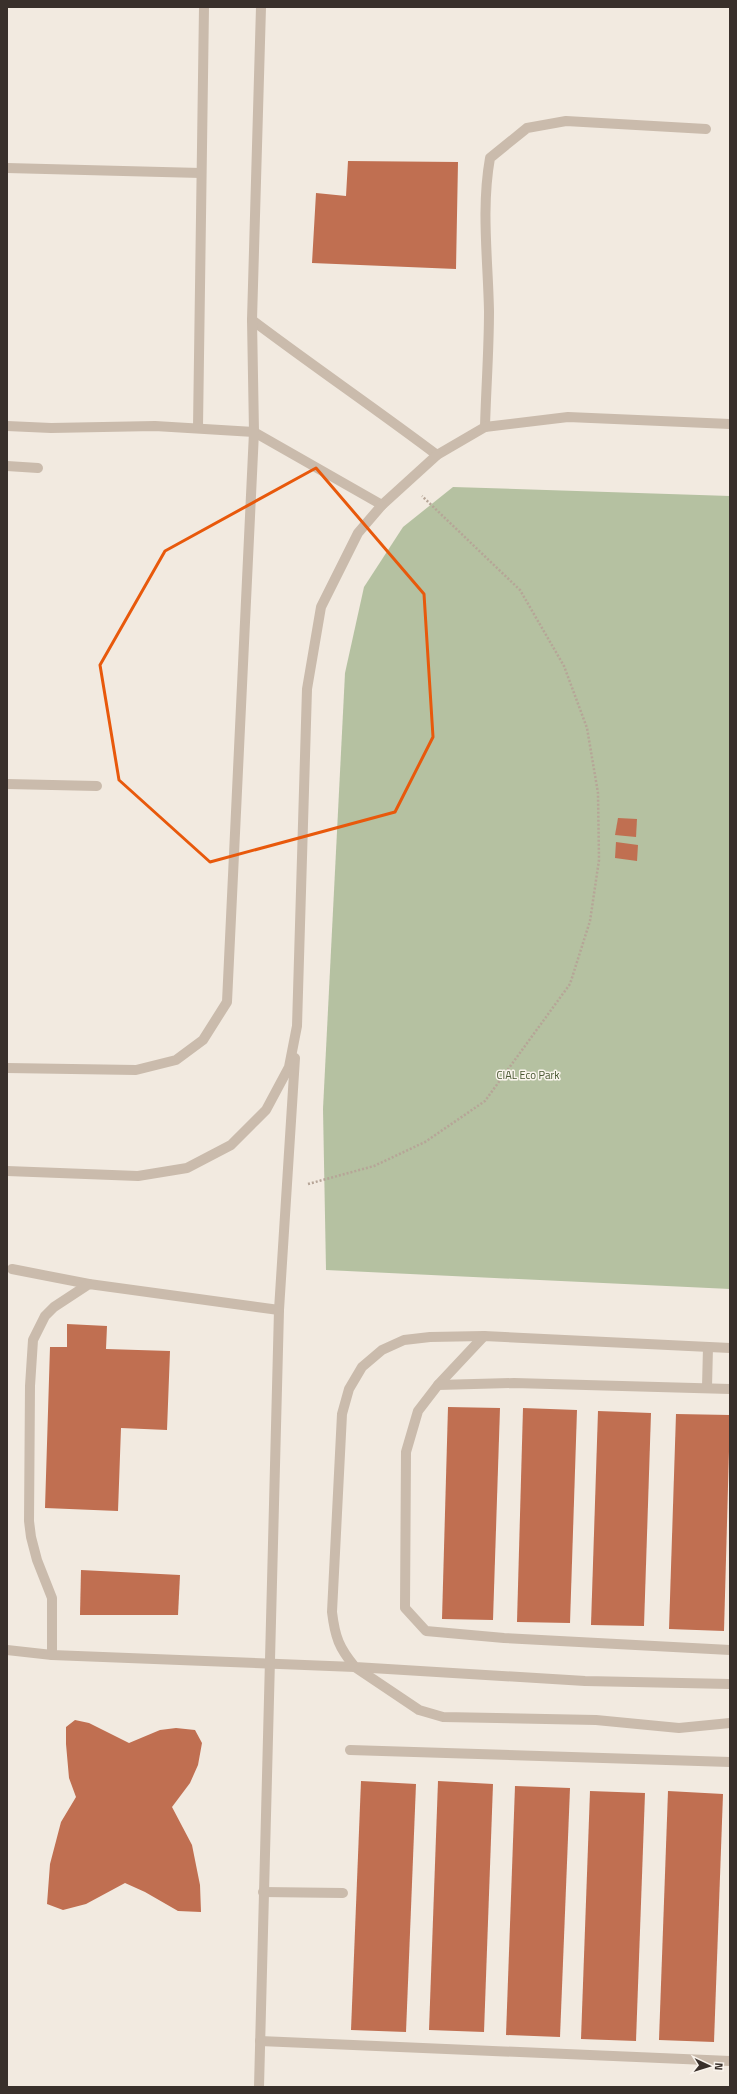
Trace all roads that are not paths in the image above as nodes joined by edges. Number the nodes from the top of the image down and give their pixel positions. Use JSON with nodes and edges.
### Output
{"nodes":[{"id":1,"x":204,"y":7,"type":"edge"},
{"id":2,"x":261,"y":7,"type":"edge"},
{"id":3,"x":706,"y":129,"type":"dead end"},
{"id":4,"x":7,"y":168,"type":"edge"},
{"id":5,"x":201,"y":172,"type":"junction"},
{"id":6,"x":252,"y":320,"type":"junction"},
{"id":7,"x":728,"y":425,"type":"edge"},
{"id":8,"x":7,"y":426,"type":"edge"},
{"id":9,"x":198,"y":427,"type":"junction"},
{"id":10,"x":485,"y":427,"type":"junction"},
{"id":11,"x":254,"y":432,"type":"junction"},
{"id":12,"x":437,"y":455,"type":"junction"},
{"id":13,"x":7,"y":466,"type":"edge"},
{"id":14,"x":38,"y":468,"type":"dead end"},
{"id":15,"x":382,"y":505,"type":"junction"},
{"id":16,"x":7,"y":784,"type":"edge"},
{"id":17,"x":97,"y":786,"type":"dead end"},
{"id":18,"x":297,"y":1026,"type":"junction"},
{"id":19,"x":7,"y":1068,"type":"edge"},
{"id":20,"x":7,"y":1171,"type":"edge"},
{"id":21,"x":12,"y":1269,"type":"dead end"},
{"id":22,"x":89,"y":1284,"type":"junction"},
{"id":23,"x":279,"y":1310,"type":"junction"},
{"id":24,"x":484,"y":1336,"type":"junction"},
{"id":25,"x":708,"y":1347,"type":"junction"},
{"id":26,"x":730,"y":1348,"type":"edge"},
{"id":27,"x":438,"y":1385,"type":"junction"},
{"id":28,"x":707,"y":1387,"type":"junction"},
{"id":29,"x":730,"y":1389,"type":"edge"},
{"id":30,"x":7,"y":1650,"type":"edge"},
{"id":31,"x":730,"y":1650,"type":"edge"},
{"id":32,"x":52,"y":1655,"type":"junction"},
{"id":33,"x":269,"y":1665,"type":"junction"},
{"id":34,"x":355,"y":1667,"type":"junction"},
{"id":35,"x":730,"y":1684,"type":"edge"},
{"id":36,"x":730,"y":1723,"type":"edge"},
{"id":37,"x":350,"y":1750,"type":"dead end"},
{"id":38,"x":730,"y":1762,"type":"edge"},
{"id":39,"x":263,"y":1892,"type":"junction"},
{"id":40,"x":343,"y":1893,"type":"dead end"},
{"id":41,"x":260,"y":2041,"type":"junction"},
{"id":42,"x":730,"y":2061,"type":"edge"},
{"id":43,"x":259,"y":2087,"type":"edge"}],
"edges":[{"from":1,"to":5,"type":"street"},
{"from":2,"to":6,"type":"street"},
{"from":3,"to":10,"type":"street"},
{"from":4,"to":5,"type":"street"},
{"from":5,"to":9,"type":"street"},
{"from":6,"to":11,"type":"street"},
{"from":6,"to":12,"type":"street"},
{"from":7,"to":10,"type":"street"},
{"from":8,"to":9,"type":"street"},
{"from":9,"to":11,"type":"street"},
{"from":10,"to":12,"type":"street"},
{"from":11,"to":15,"type":"street"},
{"from":11,"to":19,"type":"street"},
{"from":12,"to":15,"type":"street"},
{"from":13,"to":14,"type":"street"},
{"from":15,"to":18,"type":"street"},
{"from":16,"to":17,"type":"street"},
{"from":18,"to":20,"type":"street"},
{"from":18,"to":23,"type":"street"},
{"from":21,"to":22,"type":"street"},
{"from":22,"to":23,"type":"street"},
{"from":22,"to":32,"type":"street"},
{"from":23,"to":33,"type":"street"},
{"from":24,"to":25,"type":"street"},
{"from":24,"to":27,"type":"street"},
{"from":24,"to":34,"type":"street"},
{"from":25,"to":26,"type":"street"},
{"from":25,"to":28,"type":"street"},
{"from":27,"to":28,"type":"street"},
{"from":27,"to":31,"type":"street"},
{"from":28,"to":29,"type":"street"},
{"from":30,"to":32,"type":"street"},
{"from":32,"to":33,"type":"street"},
{"from":33,"to":34,"type":"street"},
{"from":33,"to":39,"type":"street"},
{"from":34,"to":35,"type":"street"},
{"from":34,"to":36,"type":"street"},
{"from":37,"to":38,"type":"street"},
{"from":39,"to":40,"type":"street"},
{"from":39,"to":41,"type":"street"},
{"from":41,"to":42,"type":"street"},
{"from":41,"to":43,"type":"street"}]}
